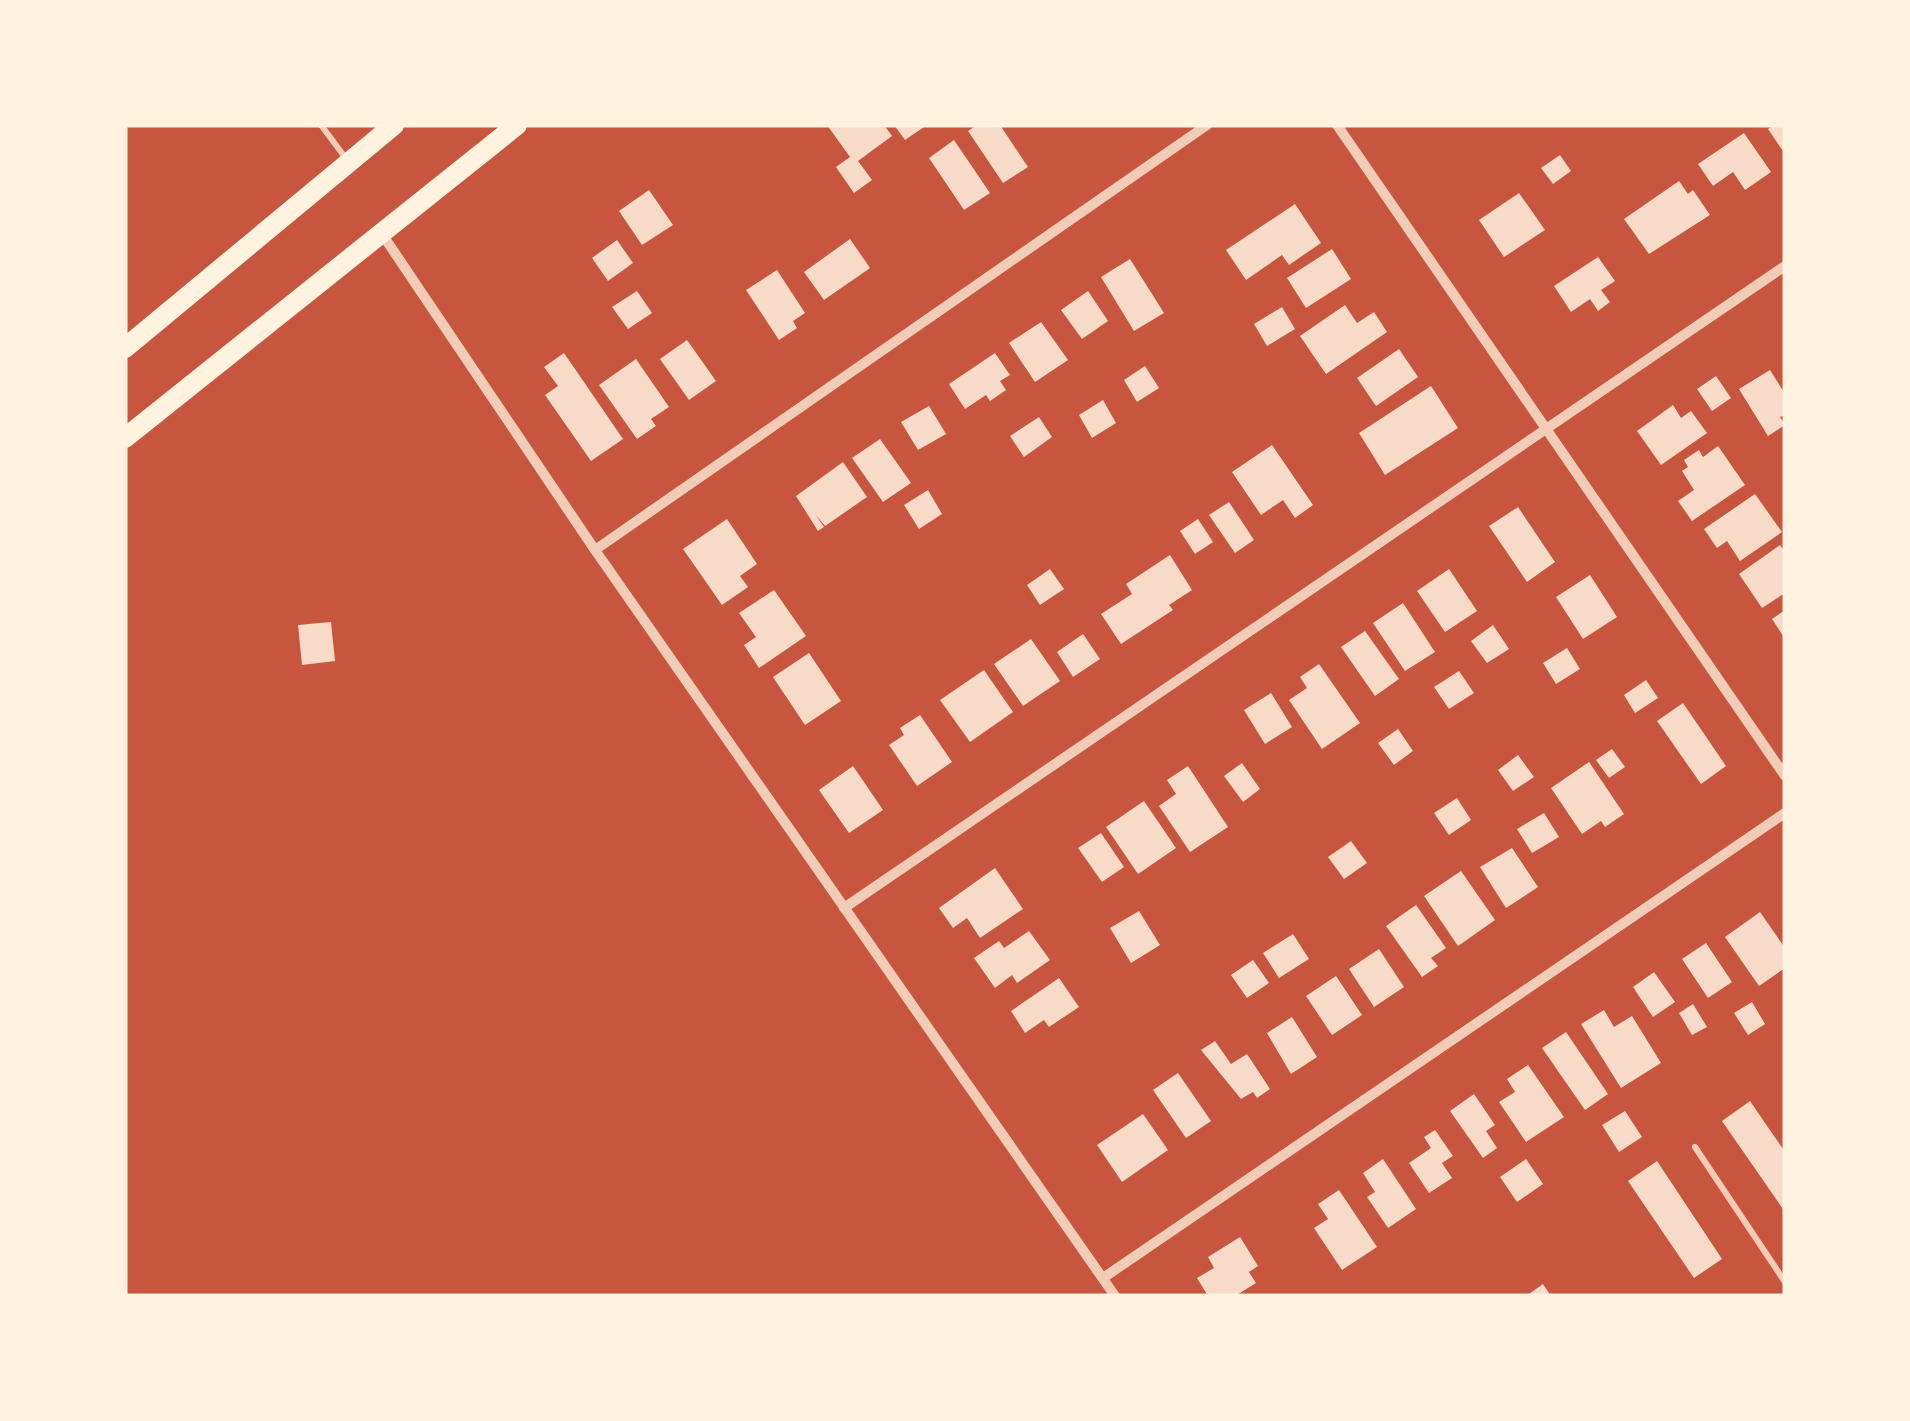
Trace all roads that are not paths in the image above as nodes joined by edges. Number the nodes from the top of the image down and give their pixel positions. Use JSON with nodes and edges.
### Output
{"nodes":[{"id":1,"x":321,"y":125,"type":"edge"},
{"id":2,"x":394,"y":125,"type":"edge"},
{"id":3,"x":517,"y":125,"type":"edge"},
{"id":4,"x":1207,"y":125,"type":"edge"},
{"id":5,"x":1337,"y":125,"type":"edge"},
{"id":6,"x":348,"y":163,"type":"junction"},
{"id":7,"x":380,"y":231,"type":"junction"},
{"id":8,"x":1785,"y":266,"type":"edge"},
{"id":9,"x":125,"y":348,"type":"edge"},
{"id":10,"x":1546,"y":430,"type":"junction"},
{"id":11,"x":125,"y":438,"type":"edge"},
{"id":12,"x":594,"y":550,"type":"junction"},
{"id":13,"x":1785,"y":776,"type":"edge"},
{"id":14,"x":1785,"y":812,"type":"edge"},
{"id":15,"x":844,"y":908,"type":"junction"},
{"id":16,"x":1694,"y":1147,"type":"dead end"},
{"id":17,"x":1102,"y":1278,"type":"junction"},
{"id":18,"x":1785,"y":1282,"type":"edge"},
{"id":19,"x":1114,"y":1296,"type":"edge"}],
"edges":[{"from":1,"to":6,"type":"lane"},
{"from":2,"to":6,"type":"highway"},
{"from":3,"to":7,"type":"highway"},
{"from":4,"to":12,"type":"street"},
{"from":5,"to":10,"type":"street"},
{"from":6,"to":9,"type":"highway"},
{"from":7,"to":11,"type":"highway"},
{"from":7,"to":12,"type":"street"},
{"from":8,"to":10,"type":"street"},
{"from":10,"to":13,"type":"street"},
{"from":10,"to":15,"type":"street"},
{"from":12,"to":15,"type":"street"},
{"from":14,"to":17,"type":"street"},
{"from":15,"to":17,"type":"street"},
{"from":16,"to":18,"type":"lane"},
{"from":17,"to":19,"type":"street"}]}
